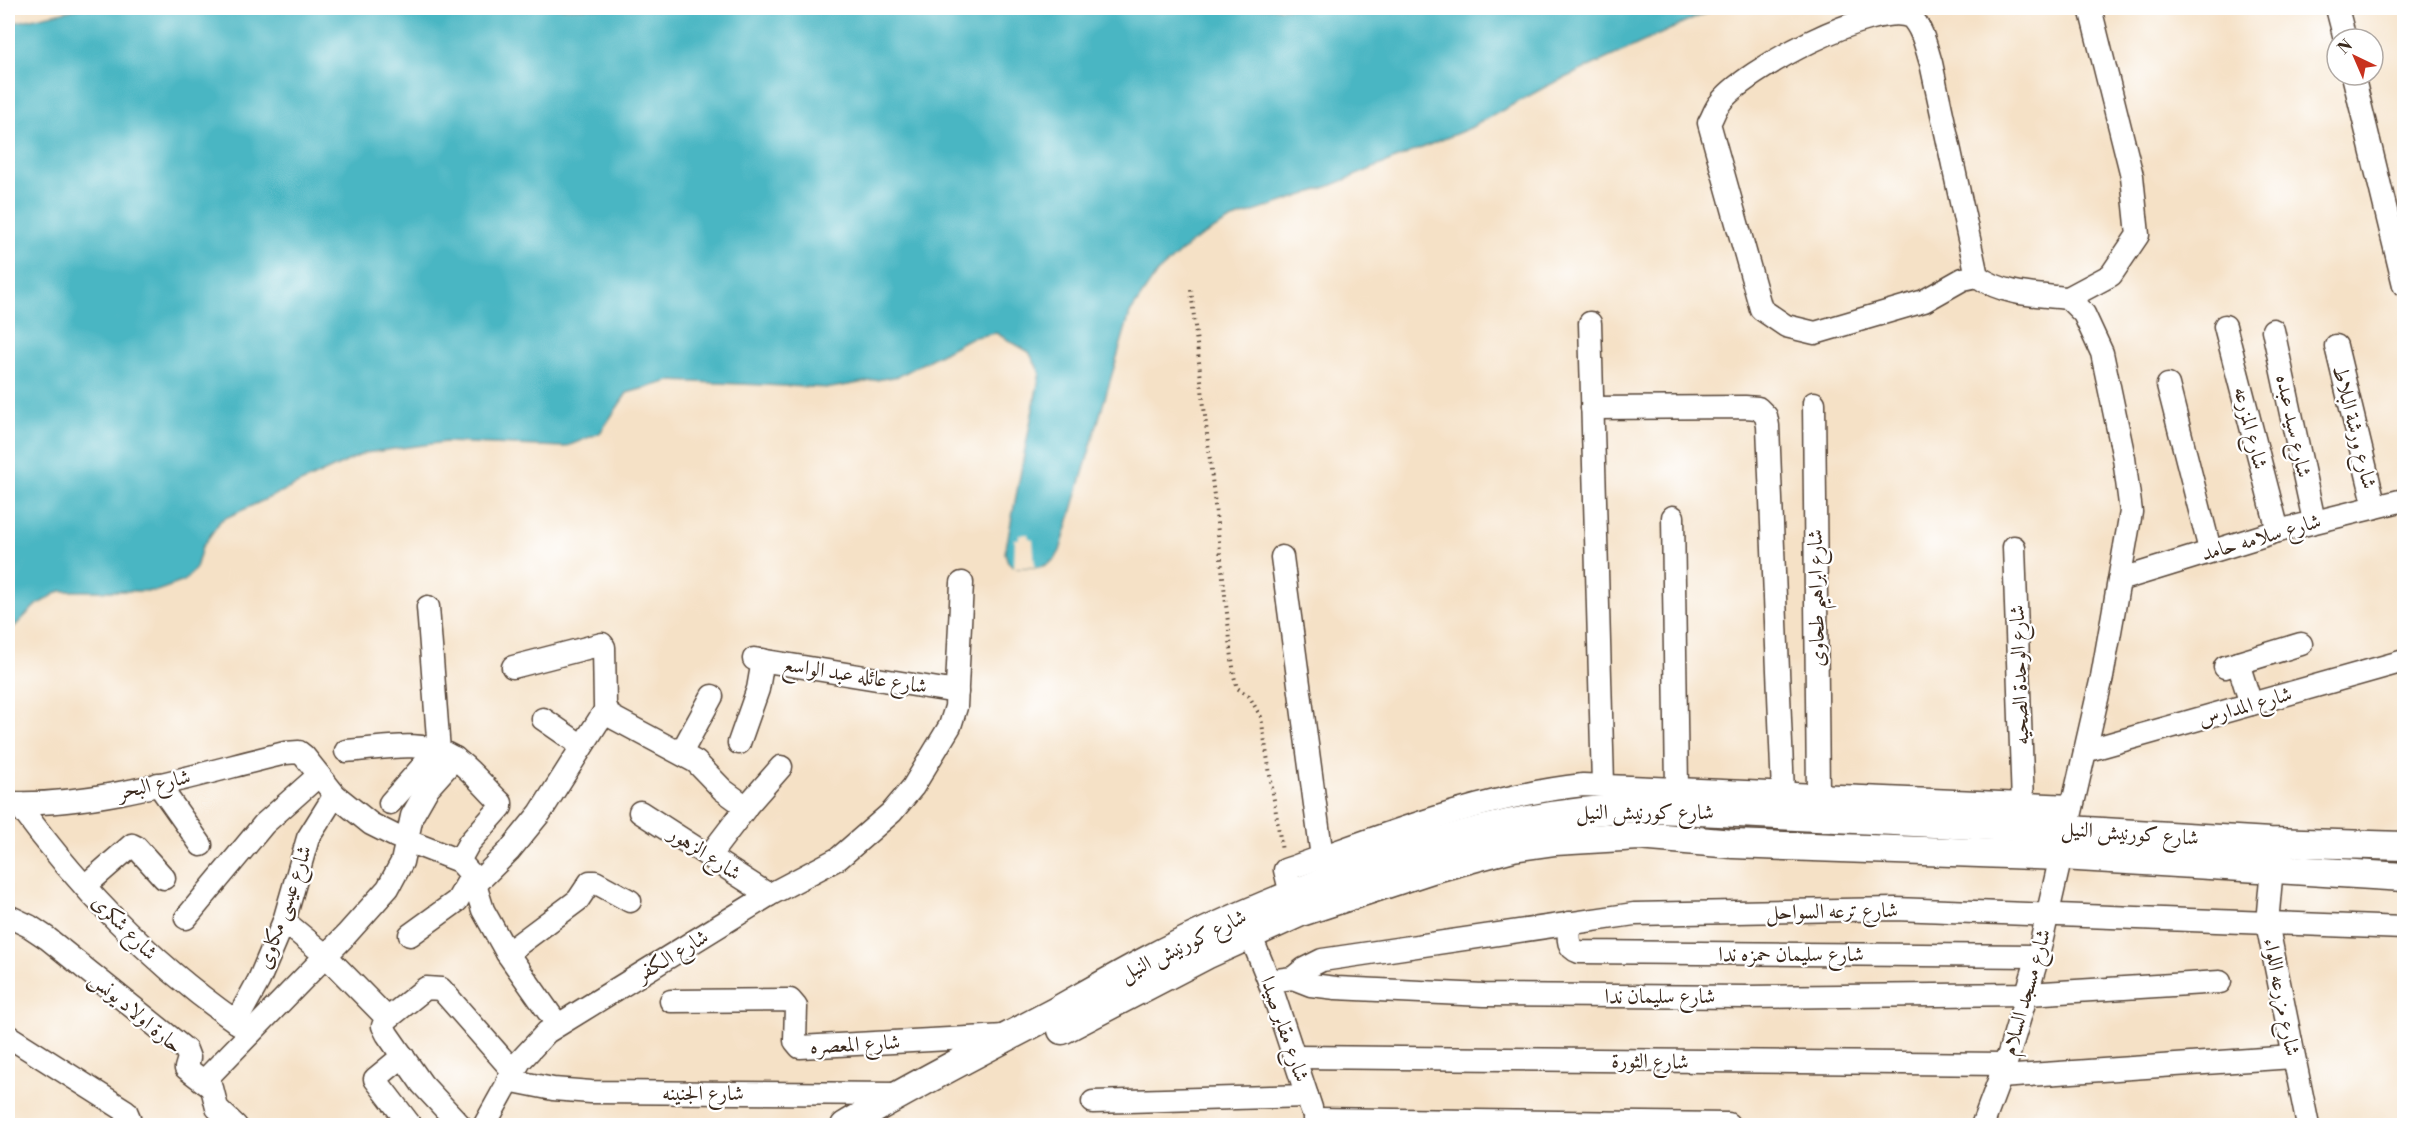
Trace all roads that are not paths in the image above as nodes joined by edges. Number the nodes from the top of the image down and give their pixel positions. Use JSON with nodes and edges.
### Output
{"nodes":[{"id":1,"x":2090,"y":8,"type":"edge"},
{"id":2,"x":2337,"y":8,"type":"edge"},
{"id":3,"x":2342,"y":27,"type":"edge"},
{"id":4,"x":2356,"y":87,"type":"edge"},
{"id":5,"x":1977,"y":276,"type":"junction"},
{"id":6,"x":2404,"y":285,"type":"edge"},
{"id":7,"x":2068,"y":298,"type":"junction"},
{"id":8,"x":1590,"y":323,"type":"dead end"},
{"id":9,"x":2225,"y":326,"type":"dead end"},
{"id":10,"x":2273,"y":330,"type":"dead end"},
{"id":11,"x":2336,"y":346,"type":"dead end"},
{"id":12,"x":2168,"y":386,"type":"dead end"},
{"id":13,"x":1814,"y":403,"type":"dead end"},
{"id":14,"x":1592,"y":408,"type":"junction"},
{"id":15,"x":2404,"y":500,"type":"edge"},
{"id":16,"x":2375,"y":507,"type":"junction"},
{"id":17,"x":1673,"y":518,"type":"dead end"},
{"id":18,"x":2314,"y":521,"type":"junction"},
{"id":19,"x":2278,"y":531,"type":"junction"},
{"id":20,"x":2014,"y":547,"type":"dead end"},
{"id":21,"x":2210,"y":550,"type":"junction"},
{"id":22,"x":1282,"y":557,"type":"dead end"},
{"id":23,"x":2119,"y":580,"type":"junction"},
{"id":24,"x":962,"y":583,"type":"dead end"},
{"id":25,"x":428,"y":607,"type":"dead end"},
{"id":26,"x":2301,"y":644,"type":"dead end"},
{"id":27,"x":2404,"y":661,"type":"edge"},
{"id":28,"x":513,"y":667,"type":"dead end"},
{"id":29,"x":957,"y":692,"type":"junction"},
{"id":30,"x":712,"y":696,"type":"dead end"},
{"id":31,"x":2251,"y":704,"type":"junction"},
{"id":32,"x":606,"y":709,"type":"junction"},
{"id":33,"x":543,"y":719,"type":"dead end"},
{"id":34,"x":740,"y":743,"type":"dead end"},
{"id":35,"x":582,"y":746,"type":"junction"},
{"id":36,"x":346,"y":751,"type":"dead end"},
{"id":37,"x":2085,"y":751,"type":"junction"},
{"id":38,"x":444,"y":753,"type":"junction"},
{"id":39,"x":681,"y":753,"type":"junction"},
{"id":40,"x":781,"y":767,"type":"dead end"},
{"id":41,"x":319,"y":775,"type":"junction"},
{"id":42,"x":158,"y":784,"type":"junction"},
{"id":43,"x":1603,"y":784,"type":"junction"},
{"id":44,"x":1677,"y":788,"type":"junction"},
{"id":45,"x":1783,"y":793,"type":"junction"},
{"id":46,"x":1818,"y":794,"type":"junction"},
{"id":47,"x":335,"y":795,"type":"junction"},
{"id":48,"x":13,"y":803,"type":"edge"},
{"id":49,"x":390,"y":803,"type":"dead end"},
{"id":50,"x":2024,"y":804,"type":"junction"},
{"id":51,"x":745,"y":808,"type":"junction"},
{"id":52,"x":640,"y":812,"type":"dead end"},
{"id":53,"x":2067,"y":830,"type":"junction"},
{"id":54,"x":406,"y":840,"type":"junction"},
{"id":55,"x":201,"y":844,"type":"dead end"},
{"id":56,"x":1470,"y":845,"type":"junction"},
{"id":57,"x":2404,"y":846,"type":"edge"},
{"id":58,"x":710,"y":856,"type":"junction"},
{"id":59,"x":1322,"y":857,"type":"junction"},
{"id":60,"x":2272,"y":867,"type":"junction"},
{"id":61,"x":468,"y":874,"type":"junction"},
{"id":62,"x":2404,"y":877,"type":"edge"},
{"id":63,"x":164,"y":878,"type":"dead end"},
{"id":64,"x":1288,"y":882,"type":"junction"},
{"id":65,"x":85,"y":886,"type":"junction"},
{"id":66,"x":778,"y":891,"type":"junction"},
{"id":67,"x":630,"y":901,"type":"dead end"},
{"id":68,"x":2048,"y":914,"type":"junction"},
{"id":69,"x":8,"y":916,"type":"edge"},
{"id":70,"x":186,"y":918,"type":"dead end"},
{"id":71,"x":284,"y":921,"type":"junction"},
{"id":72,"x":1569,"y":923,"type":"junction"},
{"id":73,"x":2267,"y":923,"type":"junction"},
{"id":74,"x":2404,"y":928,"type":"edge"},
{"id":75,"x":1250,"y":934,"type":"junction"},
{"id":76,"x":410,"y":935,"type":"dead end"},
{"id":77,"x":507,"y":953,"type":"junction"},
{"id":78,"x":325,"y":955,"type":"junction"},
{"id":79,"x":2038,"y":956,"type":"junction"},
{"id":80,"x":1293,"y":978,"type":"junction"},
{"id":81,"x":1269,"y":981,"type":"junction"},
{"id":82,"x":2220,"y":982,"type":"dead end"},
{"id":83,"x":2028,"y":994,"type":"junction"},
{"id":84,"x":671,"y":1001,"type":"dead end"},
{"id":85,"x":386,"y":1020,"type":"junction"},
{"id":86,"x":557,"y":1024,"type":"junction"},
{"id":87,"x":244,"y":1027,"type":"junction"},
{"id":88,"x":8,"y":1036,"type":"edge"},
{"id":89,"x":1010,"y":1036,"type":"junction"},
{"id":90,"x":403,"y":1056,"type":"junction"},
{"id":91,"x":1295,"y":1057,"type":"junction"},
{"id":92,"x":2293,"y":1057,"type":"junction"},
{"id":93,"x":2003,"y":1071,"type":"junction"},
{"id":94,"x":511,"y":1076,"type":"junction"},
{"id":95,"x":204,"y":1081,"type":"junction"},
{"id":96,"x":899,"y":1094,"type":"junction"},
{"id":97,"x":1307,"y":1095,"type":"junction"},
{"id":98,"x":1094,"y":1101,"type":"dead end"},
{"id":99,"x":1316,"y":1122,"type":"edge"},
{"id":100,"x":1728,"y":1124,"type":"dead end"},
{"id":101,"x":124,"y":1125,"type":"edge"},
{"id":102,"x":236,"y":1125,"type":"edge"},
{"id":103,"x":411,"y":1125,"type":"edge"},
{"id":104,"x":461,"y":1125,"type":"edge"},
{"id":105,"x":484,"y":1125,"type":"edge"},
{"id":106,"x":845,"y":1125,"type":"edge"},
{"id":107,"x":879,"y":1125,"type":"edge"},
{"id":108,"x":1982,"y":1125,"type":"edge"},
{"id":109,"x":2308,"y":1125,"type":"edge"}],
"edges":[{"from":1,"to":7,"type":"street"},
{"from":2,"to":3,"type":"street"},
{"from":4,"to":6,"type":"street"},
{"from":5,"to":5,"type":"street"},
{"from":5,"to":7,"type":"street"},
{"from":7,"to":23,"type":"street","name":"شارع مسجد السلام"},
{"from":8,"to":14,"type":"street"},
{"from":9,"to":19,"type":"street","name":"شارع المزرعه"},
{"from":10,"to":18,"type":"street","name":"شارع سيد عبده"},
{"from":11,"to":16,"type":"street","name":"شارع ورشة البلاط"},
{"from":12,"to":21,"type":"street"},
{"from":13,"to":46,"type":"street","name":"شارع ابراهيم طحاوى"},
{"from":14,"to":43,"type":"street"},
{"from":14,"to":45,"type":"street"},
{"from":15,"to":16,"type":"street","name":"شارع سلامه حامد"},
{"from":16,"to":18,"type":"street","name":"شارع سلامه حامد"},
{"from":17,"to":44,"type":"street"},
{"from":18,"to":19,"type":"street","name":"شارع سلامه حامد"},
{"from":19,"to":21,"type":"street","name":"شارع سلامه حامد"},
{"from":20,"to":50,"type":"street","name":"شارع الوحدة الصحيه"},
{"from":21,"to":23,"type":"street","name":"شارع سلامه حامد"},
{"from":22,"to":59,"type":"street"},
{"from":23,"to":37,"type":"street","name":"شارع مسجد السلام"},
{"from":24,"to":29,"type":"street","name":"شارع الكفر"},
{"from":25,"to":38,"type":"street"},
{"from":26,"to":31,"type":"street"},
{"from":27,"to":31,"type":"street","name":"شارع المدارس"},
{"from":28,"to":32,"type":"street"},
{"from":29,"to":34,"type":"street","name":"شارع عائله عبد الواسع"},
{"from":29,"to":66,"type":"street","name":"شارع الكفر"},
{"from":30,"to":39,"type":"street"},
{"from":31,"to":37,"type":"street","name":"شارع المدارس"},
{"from":32,"to":35,"type":"street"},
{"from":32,"to":39,"type":"street"},
{"from":33,"to":35,"type":"street"},
{"from":35,"to":61,"type":"street"},
{"from":36,"to":38,"type":"street"},
{"from":37,"to":53,"type":"street","name":"شارع مسجد السلام"},
{"from":38,"to":49,"type":"street"},
{"from":38,"to":54,"type":"street"},
{"from":38,"to":61,"type":"street"},
{"from":39,"to":51,"type":"street"},
{"from":40,"to":51,"type":"street"},
{"from":41,"to":42,"type":"street","name":"شارع البحر"},
{"from":41,"to":47,"type":"street"},
{"from":41,"to":70,"type":"street"},
{"from":42,"to":48,"type":"street","name":"شارع البحر"},
{"from":42,"to":55,"type":"street"},
{"from":43,"to":44,"type":"street"},
{"from":43,"to":59,"type":"street"},
{"from":44,"to":45,"type":"street"},
{"from":45,"to":46,"type":"street"},
{"from":46,"to":50,"type":"street"},
{"from":47,"to":54,"type":"street"},
{"from":47,"to":71,"type":"street","name":"شارع عيسى مكاوى"},
{"from":48,"to":65,"type":"street","name":"شارع شكرى"},
{"from":50,"to":53,"type":"street"},
{"from":51,"to":58,"type":"street"},
{"from":52,"to":58,"type":"street","name":"شارع الزهور"},
{"from":53,"to":56,"type":"main road","name":"شارع كورنيش النيل"},
{"from":53,"to":57,"type":"main road","name":"شارع كورنيش النيل"},
{"from":53,"to":60,"type":"main road","name":"شارع كورنيش النيل"},
{"from":53,"to":68,"type":"street","name":"شارع مسجد السلام"},
{"from":54,"to":61,"type":"street"},
{"from":54,"to":78,"type":"street"},
{"from":56,"to":64,"type":"main road","name":"شارع كورنيش النيل"},
{"from":56,"to":75,"type":"main road","name":"شارع كورنيش النيل"},
{"from":58,"to":66,"type":"street","name":"شارع الزهور"},
{"from":59,"to":64,"type":"street"},
{"from":60,"to":62,"type":"main road","name":"شارع كورنيش النيل"},
{"from":60,"to":73,"type":"street","name":"شارع مزرعه اللواء"},
{"from":61,"to":76,"type":"street"},
{"from":61,"to":77,"type":"street"},
{"from":63,"to":65,"type":"street"},
{"from":64,"to":89,"type":"main road","name":"شارع كورنيش النيل"},
{"from":65,"to":87,"type":"street","name":"شارع شكرى"},
{"from":66,"to":86,"type":"street","name":"شارع الكفر"},
{"from":67,"to":77,"type":"street"},
{"from":68,"to":72,"type":"street","name":"شارع ترعه السواحل"},
{"from":68,"to":73,"type":"street","name":"شارع ترعه السواحل"},
{"from":68,"to":79,"type":"street","name":"شارع مسجد السلام"},
{"from":69,"to":95,"type":"street","name":"حارة اولاد يونس"},
{"from":71,"to":78,"type":"street"},
{"from":71,"to":87,"type":"street","name":"شارع عيسى مكاوى"},
{"from":72,"to":79,"type":"street","name":"شارع سليمان حمزه ندا"},
{"from":72,"to":80,"type":"street","name":"شارع ترعه السواحل"},
{"from":73,"to":74,"type":"street","name":"شارع ترعه السواحل"},
{"from":73,"to":92,"type":"street","name":"شارع مزرعه اللواء"},
{"from":75,"to":81,"type":"street","name":"شارع مقابر صيدا"},
{"from":75,"to":107,"type":"main road","name":"شارع كورنيش النيل"},
{"from":77,"to":86,"type":"street"},
{"from":78,"to":85,"type":"street"},
{"from":78,"to":87,"type":"street"},
{"from":79,"to":83,"type":"street","name":"شارع مسجد السلام"},
{"from":80,"to":81,"type":"street","name":"شارع ترعه السواحل"},
{"from":80,"to":83,"type":"street","name":"شارع سليمان ندا"},
{"from":81,"to":91,"type":"street","name":"شارع مقابر صيدا"},
{"from":82,"to":83,"type":"street","name":"شارع سليمان ندا"},
{"from":83,"to":93,"type":"street","name":"شارع مسجد السلام"},
{"from":84,"to":89,"type":"street","name":"شارع المعصره"},
{"from":85,"to":90,"type":"street"},
{"from":85,"to":94,"type":"street"},
{"from":86,"to":94,"type":"street","name":"شارع الكفر"},
{"from":87,"to":95,"type":"street"},
{"from":88,"to":101,"type":"street"},
{"from":89,"to":96,"type":"main road","name":"شارع كورنيش النيل"},
{"from":90,"to":103,"type":"street"},
{"from":90,"to":104,"type":"street"},
{"from":91,"to":93,"type":"street","name":"شارع الثورة"},
{"from":91,"to":97,"type":"street","name":"شارع مقابر صيدا"},
{"from":92,"to":93,"type":"street","name":"شارع الثورة"},
{"from":92,"to":109,"type":"street","name":"شارع مزرعه اللواء"},
{"from":93,"to":108,"type":"street","name":"شارع مسجد السلام"},
{"from":94,"to":96,"type":"street","name":"شارع الجنينه"},
{"from":94,"to":105,"type":"street","name":"شارع الكفر"},
{"from":95,"to":102,"type":"street","name":"حارة اولاد يونس"},
{"from":96,"to":106,"type":"main road","name":"شارع كورنيش النيل"},
{"from":97,"to":98,"type":"street"},
{"from":97,"to":99,"type":"street","name":"شارع مقابر صيدا"},
{"from":99,"to":100,"type":"street"}]}
